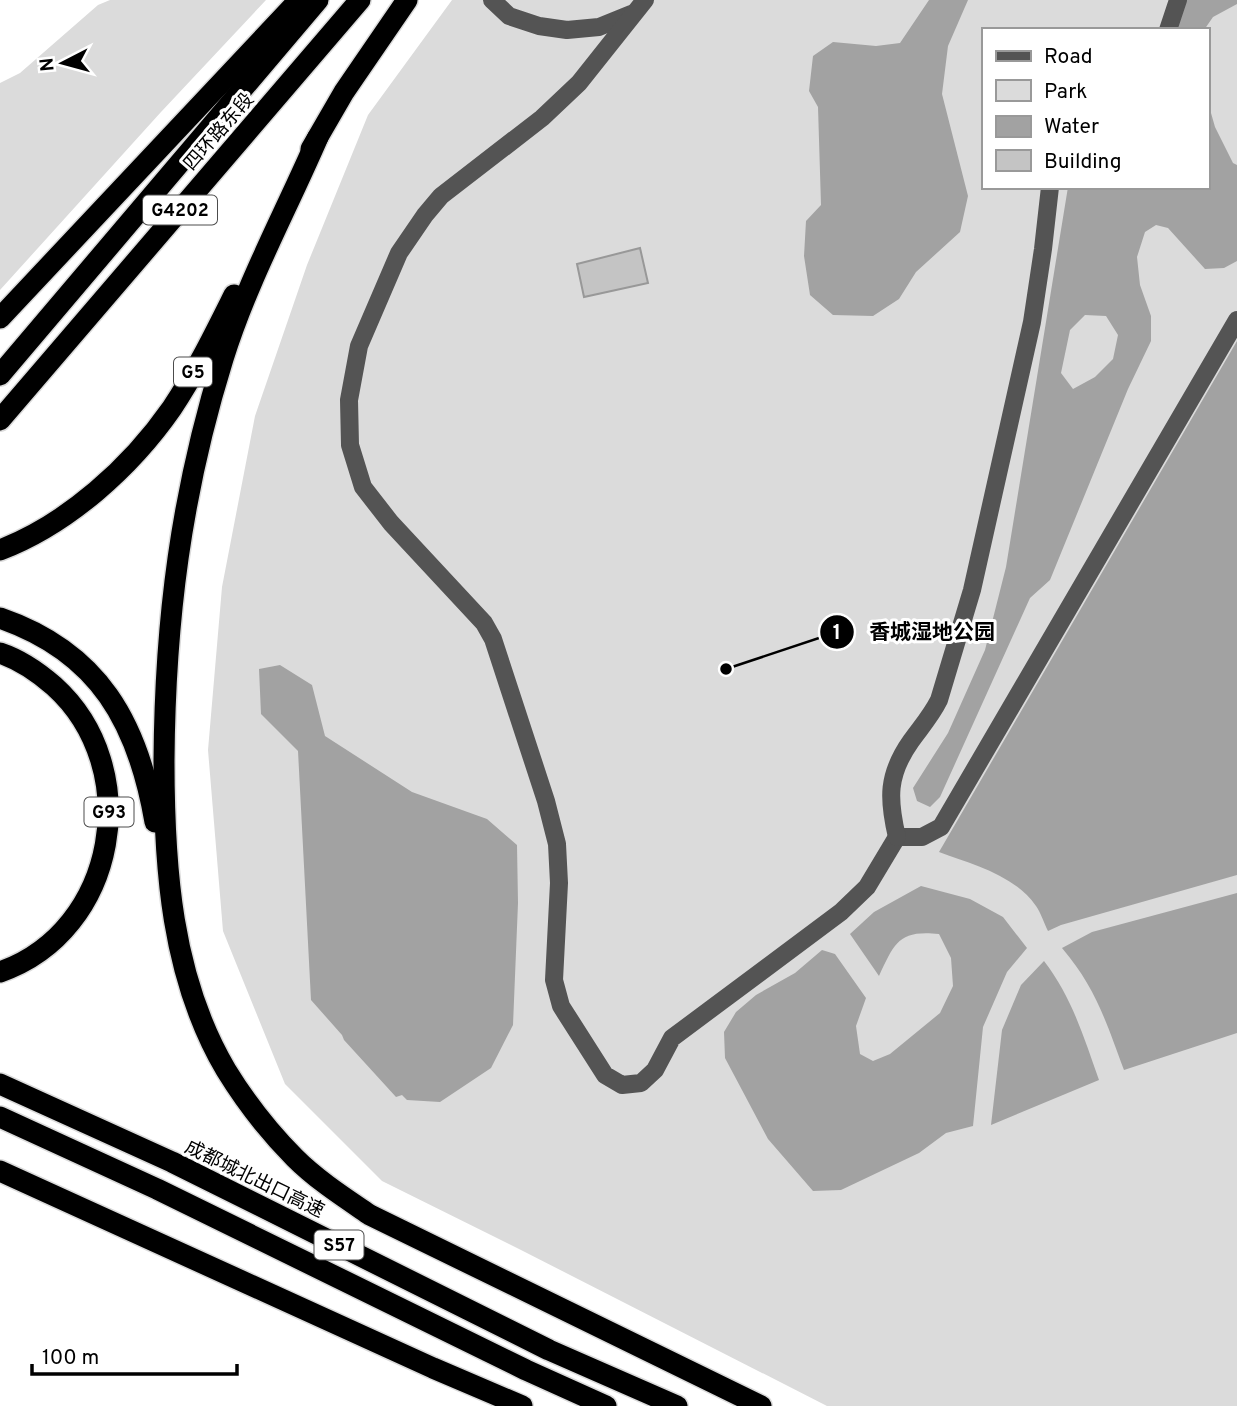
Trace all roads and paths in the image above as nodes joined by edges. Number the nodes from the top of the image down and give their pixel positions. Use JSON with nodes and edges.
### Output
{"nodes":[{"id":1,"x":299,"y":0,"type":"edge"},
{"id":2,"x":318,"y":0,"type":"edge"},
{"id":3,"x":360,"y":0,"type":"edge"},
{"id":4,"x":407,"y":0,"type":"edge"},
{"id":5,"x":492,"y":0,"type":"edge"},
{"id":6,"x":1178,"y":0,"type":"edge"},
{"id":7,"x":640,"y":6,"type":"edge"},
{"id":8,"x":1169,"y":28,"type":"edge"},
{"id":9,"x":318,"y":137,"type":"junction"},
{"id":10,"x":1050,"y":189,"type":"edge"},
{"id":11,"x":0,"y":318,"type":"edge"},
{"id":12,"x":1237,"y":320,"type":"edge"},
{"id":13,"x":0,"y":375,"type":"edge"},
{"id":14,"x":0,"y":420,"type":"edge"},
{"id":15,"x":0,"y":550,"type":"edge"},
{"id":16,"x":0,"y":618,"type":"edge"},
{"id":17,"x":0,"y":653,"type":"edge"},
{"id":18,"x":897,"y":837,"type":"junction"},
{"id":19,"x":169,"y":885,"type":"junction"},
{"id":20,"x":0,"y":972,"type":"edge"},
{"id":21,"x":0,"y":1084,"type":"edge"},
{"id":22,"x":0,"y":1117,"type":"edge"},
{"id":23,"x":0,"y":1171,"type":"edge"},
{"id":24,"x":0,"y":1178,"type":"edge"},
{"id":25,"x":61,"y":1200,"type":"junction"},
{"id":26,"x":522,"y":1406,"type":"edge"},
{"id":27,"x":606,"y":1406,"type":"edge"},
{"id":28,"x":677,"y":1406,"type":"edge"},
{"id":29,"x":761,"y":1406,"type":"edge"}],
"edges":[{"from":1,"to":11,"type":"highway"},
{"from":2,"to":13,"type":"highway","name":"四环路东段","number":"G4202"},
{"from":3,"to":14,"type":"highway","name":"四环路东段","number":"G4202"},
{"from":4,"to":9,"type":"highway","number":"G5"},
{"from":5,"to":7,"type":"street"},
{"from":6,"to":8,"type":"street"},
{"from":7,"to":18,"type":"street"},
{"from":9,"to":15,"type":"highway","number":"G5"},
{"from":9,"to":19,"type":"highway"},
{"from":10,"to":18,"type":"street"},
{"from":12,"to":18,"type":"street"},
{"from":16,"to":19,"type":"highway"},
{"from":17,"to":20,"type":"highway","number":"G93"},
{"from":19,"to":29,"type":"highway"},
{"from":21,"to":28,"type":"highway","name":"成都城北出口高速","number":"S57"},
{"from":22,"to":27,"type":"highway","number":"S57"},
{"from":23,"to":25,"type":"highway"},
{"from":24,"to":25,"type":"highway"},
{"from":25,"to":26,"type":"highway"}]}
